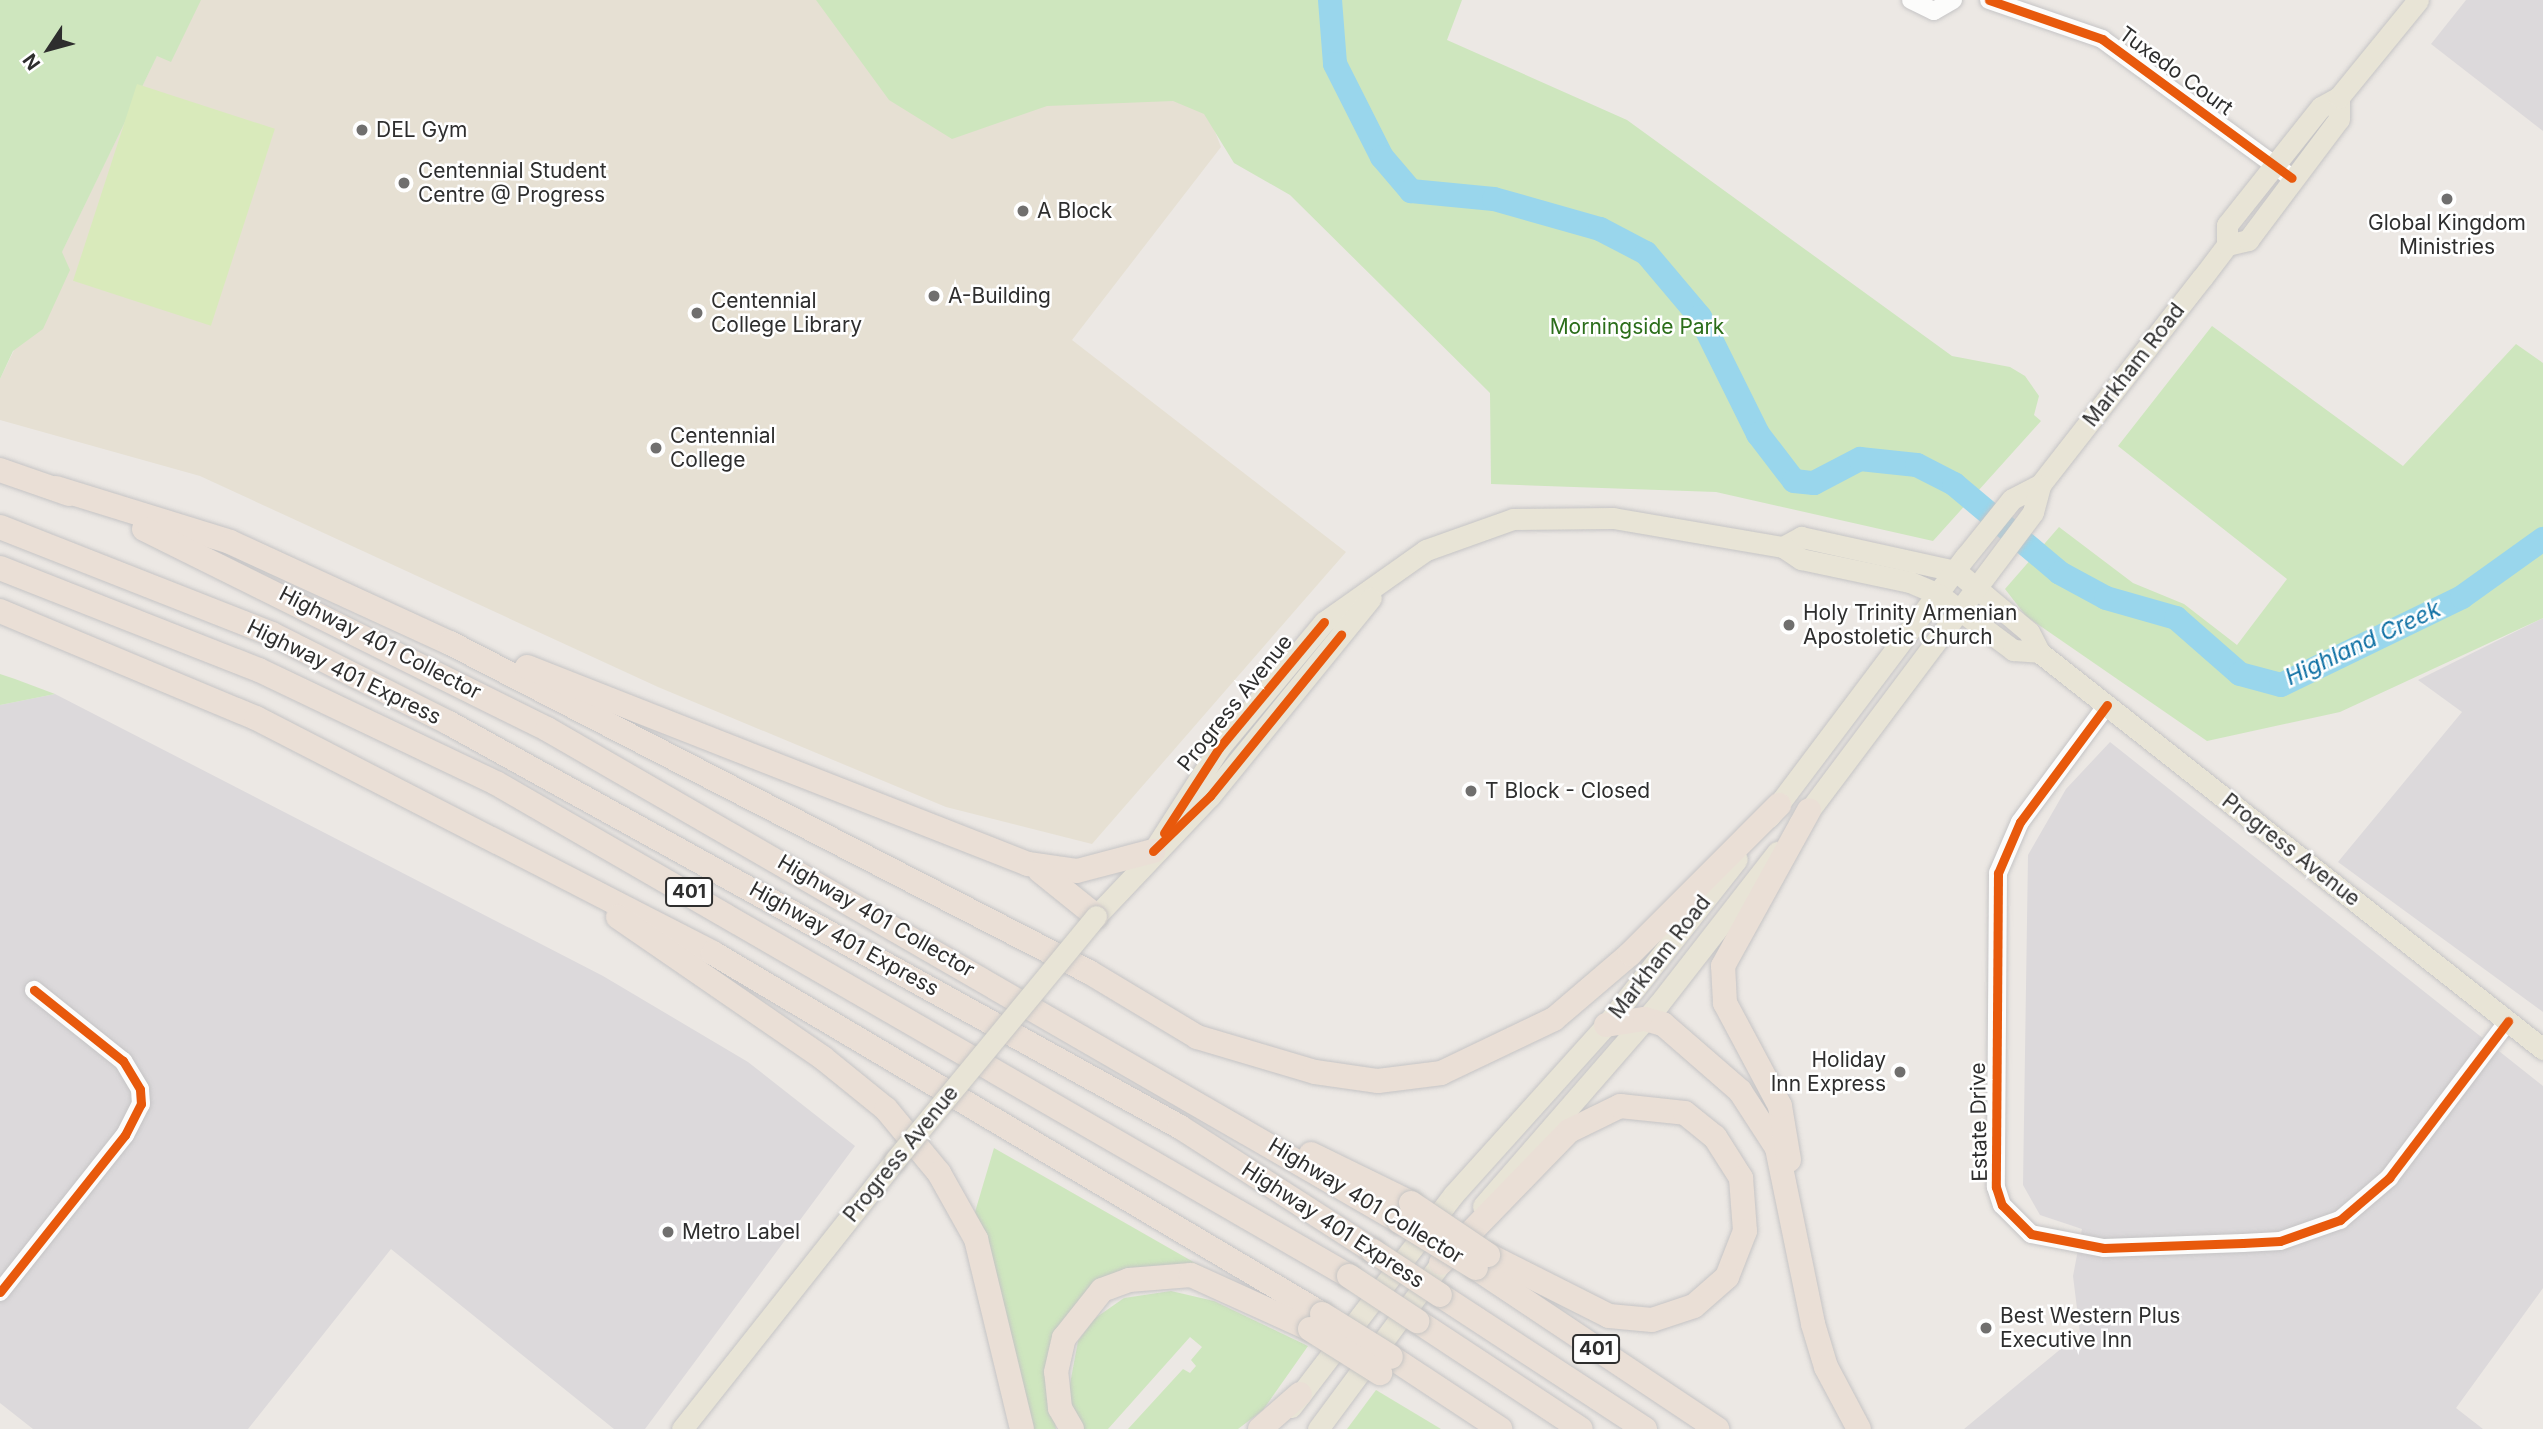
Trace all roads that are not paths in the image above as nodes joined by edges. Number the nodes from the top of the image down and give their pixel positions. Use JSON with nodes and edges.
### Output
{"nodes":[{"id":1,"x":1911,"y":0,"type":"edge"},
{"id":2,"x":1952,"y":0,"type":"edge"},
{"id":3,"x":1989,"y":0,"type":"edge"},
{"id":4,"x":2418,"y":0,"type":"edge"},
{"id":5,"x":2339,"y":97,"type":"junction"},
{"id":6,"x":2275,"y":165,"type":"junction"},
{"id":7,"x":2292,"y":178,"type":"junction"},
{"id":8,"x":2227,"y":245,"type":"junction"},
{"id":9,"x":0,"y":470,"type":"edge"},
{"id":10,"x":2040,"y":485,"type":"junction"},
{"id":11,"x":56,"y":488,"type":"junction"},
{"id":12,"x":0,"y":527,"type":"edge"},
{"id":13,"x":1783,"y":547,"type":"junction"},
{"id":14,"x":0,"y":568,"type":"edge"},
{"id":15,"x":1956,"y":571,"type":"junction"},
{"id":16,"x":1975,"y":587,"type":"junction"},
{"id":17,"x":1938,"y":594,"type":"junction"},
{"id":18,"x":1356,"y":601,"type":"junction"},
{"id":19,"x":1959,"y":608,"type":"junction"},
{"id":20,"x":0,"y":611,"type":"edge"},
{"id":21,"x":450,"y":643,"type":"junction"},
{"id":22,"x":2039,"y":652,"type":"junction"},
{"id":23,"x":1262,"y":692,"type":"junction"},
{"id":24,"x":2107,"y":705,"type":"junction"},
{"id":25,"x":1271,"y":716,"type":"junction"},
{"id":26,"x":1779,"y":805,"type":"junction"},
{"id":27,"x":1809,"y":810,"type":"junction"},
{"id":28,"x":1153,"y":852,"type":"junction"},
{"id":29,"x":1028,"y":864,"type":"junction"},
{"id":30,"x":547,"y":865,"type":"junction"},
{"id":31,"x":1096,"y":916,"type":"junction"},
{"id":32,"x":34,"y":989,"type":"dead end"},
{"id":33,"x":1645,"y":1019,"type":"junction"},
{"id":34,"x":2508,"y":1021,"type":"junction"},
{"id":35,"x":1606,"y":1025,"type":"junction"},
{"id":36,"x":2543,"y":1049,"type":"edge"},
{"id":37,"x":1796,"y":1234,"type":"junction"},
{"id":38,"x":1482,"y":1261,"type":"junction"},
{"id":39,"x":1441,"y":1263,"type":"junction"},
{"id":40,"x":0,"y":1292,"type":"edge"},
{"id":41,"x":1316,"y":1322,"type":"junction"},
{"id":42,"x":1300,"y":1394,"type":"junction"},
{"id":43,"x":682,"y":1429,"type":"edge"},
{"id":44,"x":1022,"y":1429,"type":"edge"},
{"id":45,"x":1072,"y":1429,"type":"edge"},
{"id":46,"x":1260,"y":1429,"type":"edge"},
{"id":47,"x":1277,"y":1429,"type":"edge"},
{"id":48,"x":1318,"y":1429,"type":"edge"},
{"id":49,"x":1500,"y":1429,"type":"edge"},
{"id":50,"x":1581,"y":1429,"type":"edge"},
{"id":51,"x":1645,"y":1429,"type":"edge"},
{"id":52,"x":1717,"y":1429,"type":"edge"},
{"id":53,"x":1859,"y":1429,"type":"edge"}],
"edges":[{"from":1,"to":2,"type":"street"},
{"from":3,"to":6,"type":"street","name":"Tuxedo Court"},
{"from":4,"to":5,"type":"main road","name":"Markham Road"},
{"from":5,"to":6,"type":"main road","name":"Markham Road"},
{"from":5,"to":7,"type":"main road","name":"Markham Road"},
{"from":6,"to":7,"type":"street","name":"Tuxedo Court"},
{"from":6,"to":8,"type":"main road","name":"Markham Road"},
{"from":7,"to":8,"type":"main road","name":"Markham Road"},
{"from":8,"to":10,"type":"main road","name":"Markham Road"},
{"from":9,"to":11,"type":"highway","name":"Highway 401 Collector","number":"401"},
{"from":10,"to":15,"type":"main road","name":"Markham Road"},
{"from":10,"to":16,"type":"main road","name":"Markham Road"},
{"from":11,"to":21,"type":"highway"},
{"from":11,"to":38,"type":"highway","name":"Highway 401 Collector","number":"401","bridge":true},
{"from":12,"to":51,"type":"highway","name":"Highway 401 Express","number":"401","bridge":true},
{"from":13,"to":15,"type":"main road","name":"Progress Avenue"},
{"from":13,"to":17,"type":"main road","name":"Progress Avenue"},
{"from":13,"to":18,"type":"main road","name":"Progress Avenue"},
{"from":14,"to":50,"type":"highway","name":"Highway 401 Express","number":"401","bridge":true},
{"from":15,"to":16,"type":"main road","name":"Progress Avenue"},
{"from":15,"to":17,"type":"main road","name":"Markham Road"},
{"from":16,"to":19,"type":"main road","name":"Markham Road"},
{"from":16,"to":22,"type":"main road","name":"Progress Avenue"},
{"from":17,"to":19,"type":"main road","name":"Progress Avenue"},
{"from":17,"to":26,"type":"main road","name":"Markham Road"},
{"from":18,"to":23,"type":"main road","name":"Progress Avenue"},
{"from":18,"to":25,"type":"main road","name":"Progress Avenue"},
{"from":19,"to":22,"type":"main road","name":"Progress Avenue"},
{"from":19,"to":27,"type":"main road","name":"Markham Road"},
{"from":20,"to":30,"type":"highway","number":"401"},
{"from":21,"to":26,"type":"highway"},
{"from":21,"to":29,"type":"highway"},
{"from":22,"to":24,"type":"main road","name":"Progress Avenue"},
{"from":23,"to":25,"type":"main road"},
{"from":23,"to":28,"type":"main road","name":"Progress Avenue"},
{"from":24,"to":34,"type":"main road","name":"Progress Avenue"},
{"from":24,"to":34,"type":"street","name":"Estate Drive"},
{"from":25,"to":28,"type":"main road","name":"Progress Avenue"},
{"from":26,"to":35,"type":"main road","name":"Markham Road"},
{"from":27,"to":33,"type":"main road","name":"Markham Road"},
{"from":27,"to":37,"type":"highway"},
{"from":28,"to":29,"type":"highway"},
{"from":28,"to":31,"type":"main road","name":"Progress Avenue"},
{"from":29,"to":31,"type":"highway"},
{"from":30,"to":41,"type":"highway","number":"401"},
{"from":30,"to":44,"type":"highway"},
{"from":31,"to":43,"type":"main road","name":"Progress Avenue","bridge":true},
{"from":32,"to":40,"type":"street"},
{"from":33,"to":35,"type":"highway"},
{"from":33,"to":37,"type":"highway"},
{"from":33,"to":39,"type":"main road","name":"Markham Road"},
{"from":34,"to":36,"type":"main road","name":"Progress Avenue"},
{"from":35,"to":42,"type":"main road","name":"Markham Road"},
{"from":37,"to":53,"type":"highway"},
{"from":38,"to":39,"type":"highway"},
{"from":38,"to":52,"type":"highway","name":"Highway 401 Collector","number":"401"},
{"from":39,"to":48,"type":"main road","name":"Markham Road"},
{"from":41,"to":45,"type":"highway"},
{"from":41,"to":49,"type":"highway","bridge":true},
{"from":42,"to":46,"type":"highway"},
{"from":42,"to":47,"type":"main road","name":"Markham Road"}]}
